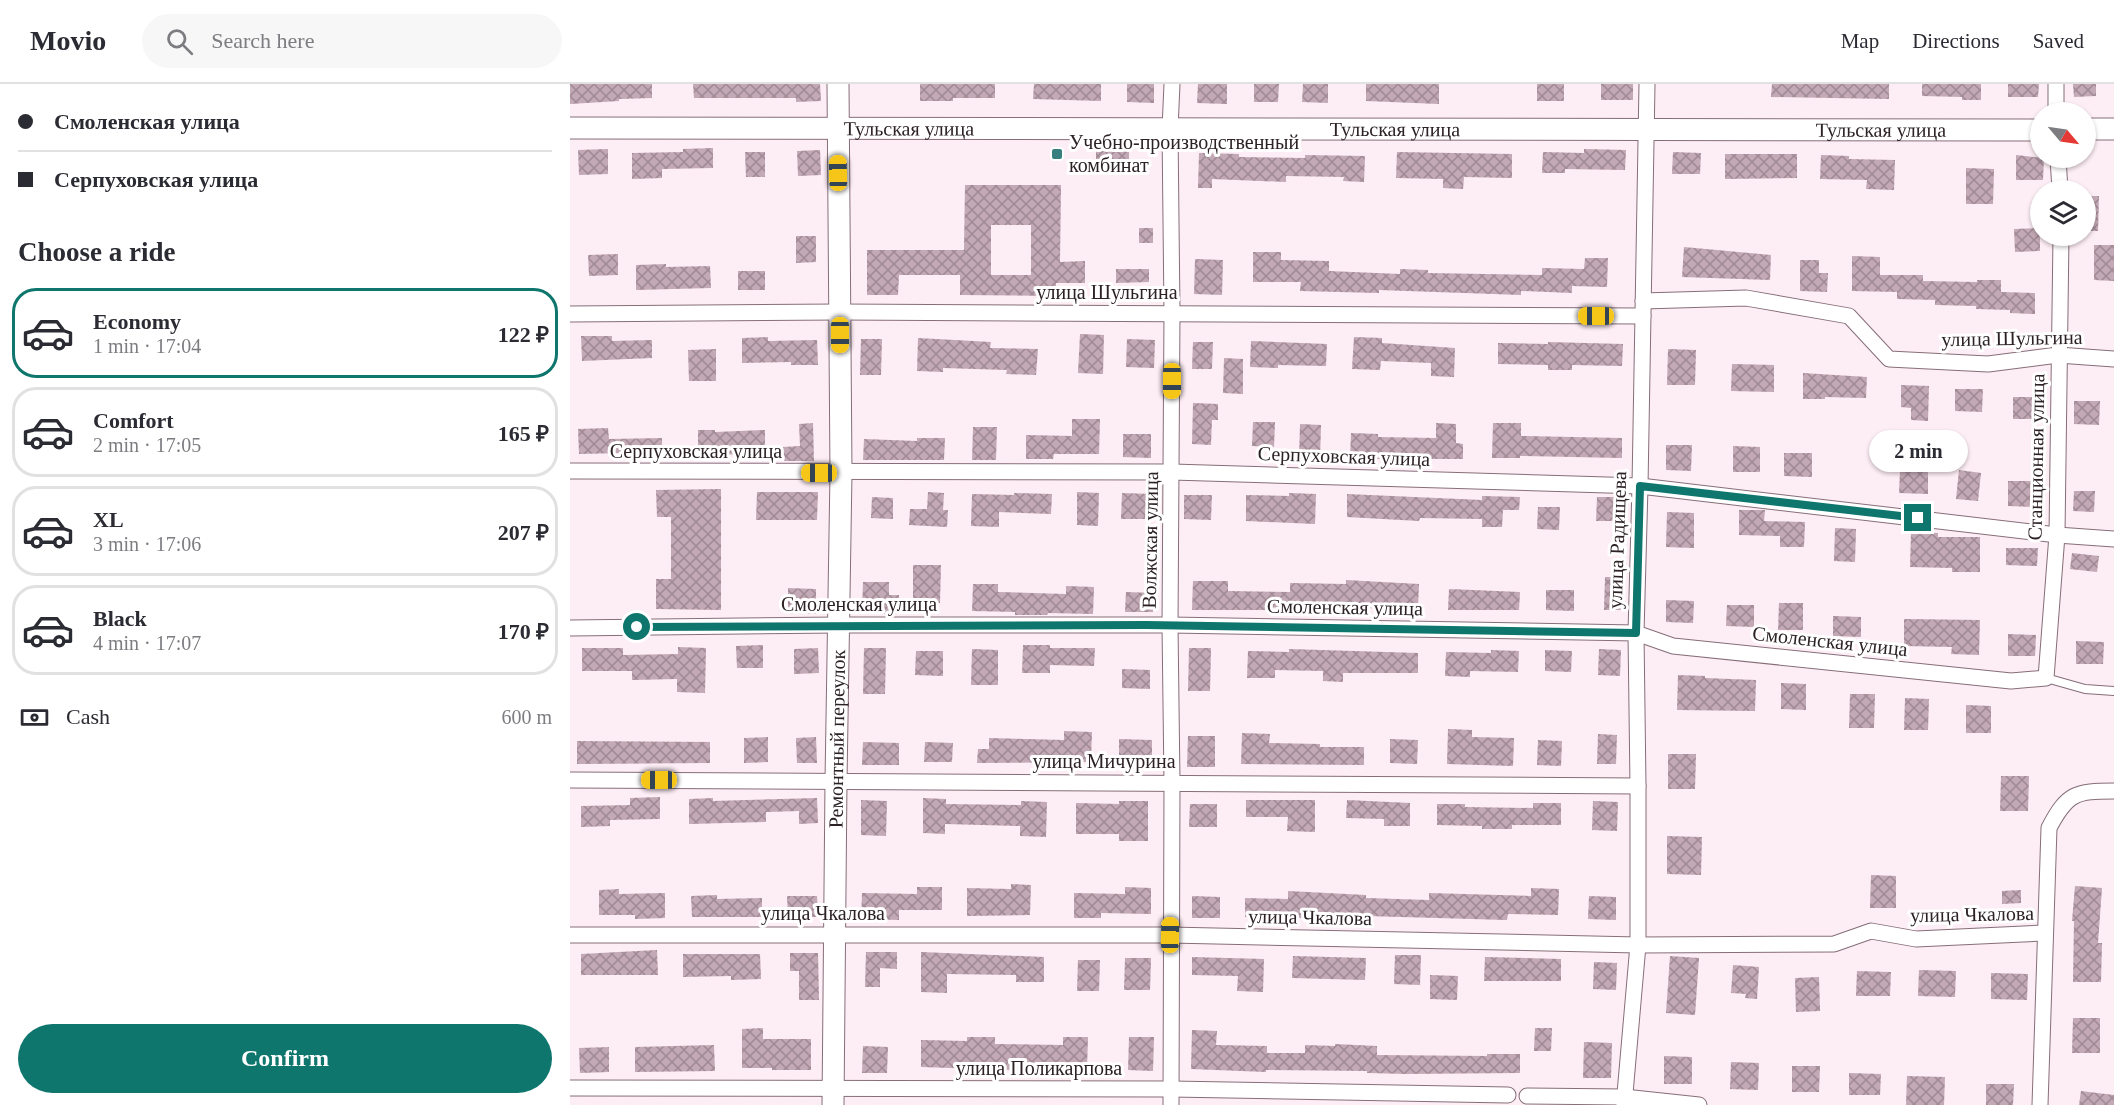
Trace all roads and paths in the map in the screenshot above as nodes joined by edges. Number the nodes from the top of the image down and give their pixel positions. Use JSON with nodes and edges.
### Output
{"nodes":[{"id":1,"x":838,"y":84,"type":"edge"},
{"id":2,"x":1172,"y":84,"type":"edge"},
{"id":3,"x":1647,"y":84,"type":"edge"},
{"id":4,"x":2056,"y":84,"type":"edge"},
{"id":5,"x":2056,"y":102,"type":"edge"},
{"id":6,"x":837,"y":127,"type":"junction"},
{"id":7,"x":570,"y":128,"type":"edge"},
{"id":8,"x":1645,"y":128,"type":"junction"},
{"id":9,"x":1170,"y":129,"type":"junction"},
{"id":10,"x":2096,"y":129,"type":"edge"},
{"id":11,"x":2114,"y":129,"type":"edge"},
{"id":12,"x":2030,"y":130,"type":"edge"},
{"id":13,"x":2061,"y":246,"type":"edge"},
{"id":14,"x":1643,"y":308,"type":"junction"},
{"id":15,"x":840,"y":312,"type":"junction"},
{"id":16,"x":1172,"y":313,"type":"junction"},
{"id":17,"x":570,"y":314,"type":"edge"},
{"id":18,"x":2058,"y":355,"type":"junction"},
{"id":19,"x":2114,"y":359,"type":"edge"},
{"id":20,"x":570,"y":471,"type":"edge"},
{"id":21,"x":1172,"y":472,"type":"junction"},
{"id":22,"x":841,"y":473,"type":"junction"},
{"id":23,"x":1640,"y":486,"type":"junction"},
{"id":24,"x":2057,"y":535,"type":"junction"},
{"id":25,"x":2114,"y":539,"type":"edge"},
{"id":26,"x":840,"y":625,"type":"junction"},
{"id":27,"x":1170,"y":625,"type":"junction"},
{"id":28,"x":570,"y":628,"type":"edge"},
{"id":29,"x":1636,"y":633,"type":"junction"},
{"id":30,"x":2046,"y":678,"type":"junction"},
{"id":31,"x":2114,"y":691,"type":"edge"},
{"id":32,"x":570,"y":780,"type":"edge"},
{"id":33,"x":836,"y":781,"type":"junction"},
{"id":34,"x":1172,"y":783,"type":"junction"},
{"id":35,"x":1638,"y":786,"type":"junction"},
{"id":36,"x":2114,"y":791,"type":"edge"},
{"id":37,"x":2045,"y":933,"type":"junction"},
{"id":38,"x":836,"y":934,"type":"junction"},
{"id":39,"x":570,"y":935,"type":"edge"},
{"id":40,"x":1170,"y":935,"type":"junction"},
{"id":41,"x":1638,"y":945,"type":"junction"},
{"id":42,"x":570,"y":1088,"type":"edge"},
{"id":43,"x":1171,"y":1089,"type":"junction"},
{"id":44,"x":1508,"y":1095,"type":"dead end"},
{"id":45,"x":1527,"y":1096,"type":"dead end"},
{"id":46,"x":833,"y":1097,"type":"edge"},
{"id":47,"x":1624,"y":1101,"type":"edge"},
{"id":48,"x":1171,"y":1105,"type":"edge"},
{"id":49,"x":1699,"y":1105,"type":"edge"},
{"id":50,"x":2040,"y":1105,"type":"edge"}],
"edges":[{"from":1,"to":6,"type":"main road","name":"Ремонтный переулок"},
{"from":2,"to":9,"type":"street","name":"Волжская улица"},
{"from":3,"to":8,"type":"street","name":"улица Радищева"},
{"from":4,"to":5,"type":"street"},
{"from":6,"to":7,"type":"main road","name":"Тульская улица"},
{"from":6,"to":9,"type":"main road","name":"Тульская улица"},
{"from":6,"to":15,"type":"main road","name":"Ремонтный переулок"},
{"from":8,"to":9,"type":"main road","name":"Тульская улица"},
{"from":8,"to":12,"type":"main road","name":"Тульская улица"},
{"from":8,"to":14,"type":"street","name":"улица Радищева"},
{"from":9,"to":16,"type":"street","name":"Волжская улица"},
{"from":10,"to":11,"type":"main road"},
{"from":13,"to":18,"type":"street","name":"Станционная улица"},
{"from":14,"to":16,"type":"street","name":"улица Шульгина"},
{"from":14,"to":18,"type":"street","name":"улица Шульгина"},
{"from":14,"to":23,"type":"street","name":"улица Радищева"},
{"from":15,"to":16,"type":"street","name":"улица Шульгина"},
{"from":15,"to":17,"type":"street","name":"улица Шульгина"},
{"from":15,"to":22,"type":"main road","name":"Ремонтный переулок"},
{"from":16,"to":21,"type":"street","name":"Волжская улица"},
{"from":18,"to":19,"type":"street","name":"улица Шульгина"},
{"from":18,"to":24,"type":"street","name":"Станционная улица"},
{"from":20,"to":22,"type":"street","name":"Серпуховская улица"},
{"from":21,"to":22,"type":"street","name":"Серпуховская улица"},
{"from":21,"to":23,"type":"street","name":"Серпуховская улица"},
{"from":21,"to":27,"type":"street","name":"Волжская улица"},
{"from":22,"to":26,"type":"main road","name":"Ремонтный переулок"},
{"from":23,"to":24,"type":"street","name":"Серпуховская улица"},
{"from":23,"to":29,"type":"street","name":"улица Радищева"},
{"from":24,"to":25,"type":"street","name":"Серпуховская улица"},
{"from":24,"to":30,"type":"street","name":"Станционная улица"},
{"from":26,"to":27,"type":"street","name":"Смоленская улица"},
{"from":26,"to":28,"type":"street","name":"Смоленская улица"},
{"from":26,"to":33,"type":"main road","name":"Ремонтный переулок"},
{"from":27,"to":29,"type":"street","name":"Смоленская улица"},
{"from":27,"to":34,"type":"street","name":"Волжская улица"},
{"from":29,"to":30,"type":"street","name":"Смоленская улица"},
{"from":29,"to":35,"type":"street","name":"улица Радищева"},
{"from":30,"to":31,"type":"lane","name":"Смоленская улица"},
{"from":32,"to":33,"type":"street","name":"улица Мичурина"},
{"from":33,"to":34,"type":"street","name":"улица Мичурина"},
{"from":33,"to":38,"type":"main road","name":"Ремонтный переулок"},
{"from":34,"to":35,"type":"street","name":"улица Мичурина"},
{"from":34,"to":40,"type":"street","name":"Волжская улица"},
{"from":35,"to":41,"type":"street","name":"улица Радищева"},
{"from":36,"to":37,"type":"street"},
{"from":37,"to":41,"type":"street","name":"улица Чкалова"},
{"from":37,"to":50,"type":"street"},
{"from":38,"to":39,"type":"street","name":"улица Чкалова"},
{"from":38,"to":40,"type":"street","name":"улица Чкалова"},
{"from":38,"to":46,"type":"main road","name":"Ремонтный переулок"},
{"from":40,"to":41,"type":"street","name":"улица Чкалова"},
{"from":40,"to":43,"type":"street","name":"Волжская улица"},
{"from":41,"to":47,"type":"street","name":"улица Радищева"},
{"from":42,"to":46,"type":"street","name":"улица Поликарпова"},
{"from":43,"to":44,"type":"street","name":"улица Поликарпова"},
{"from":43,"to":46,"type":"street","name":"улица Поликарпова"},
{"from":43,"to":48,"type":"street","name":"Волжская улица"},
{"from":45,"to":47,"type":"street"},
{"from":47,"to":49,"type":"street"}]}
